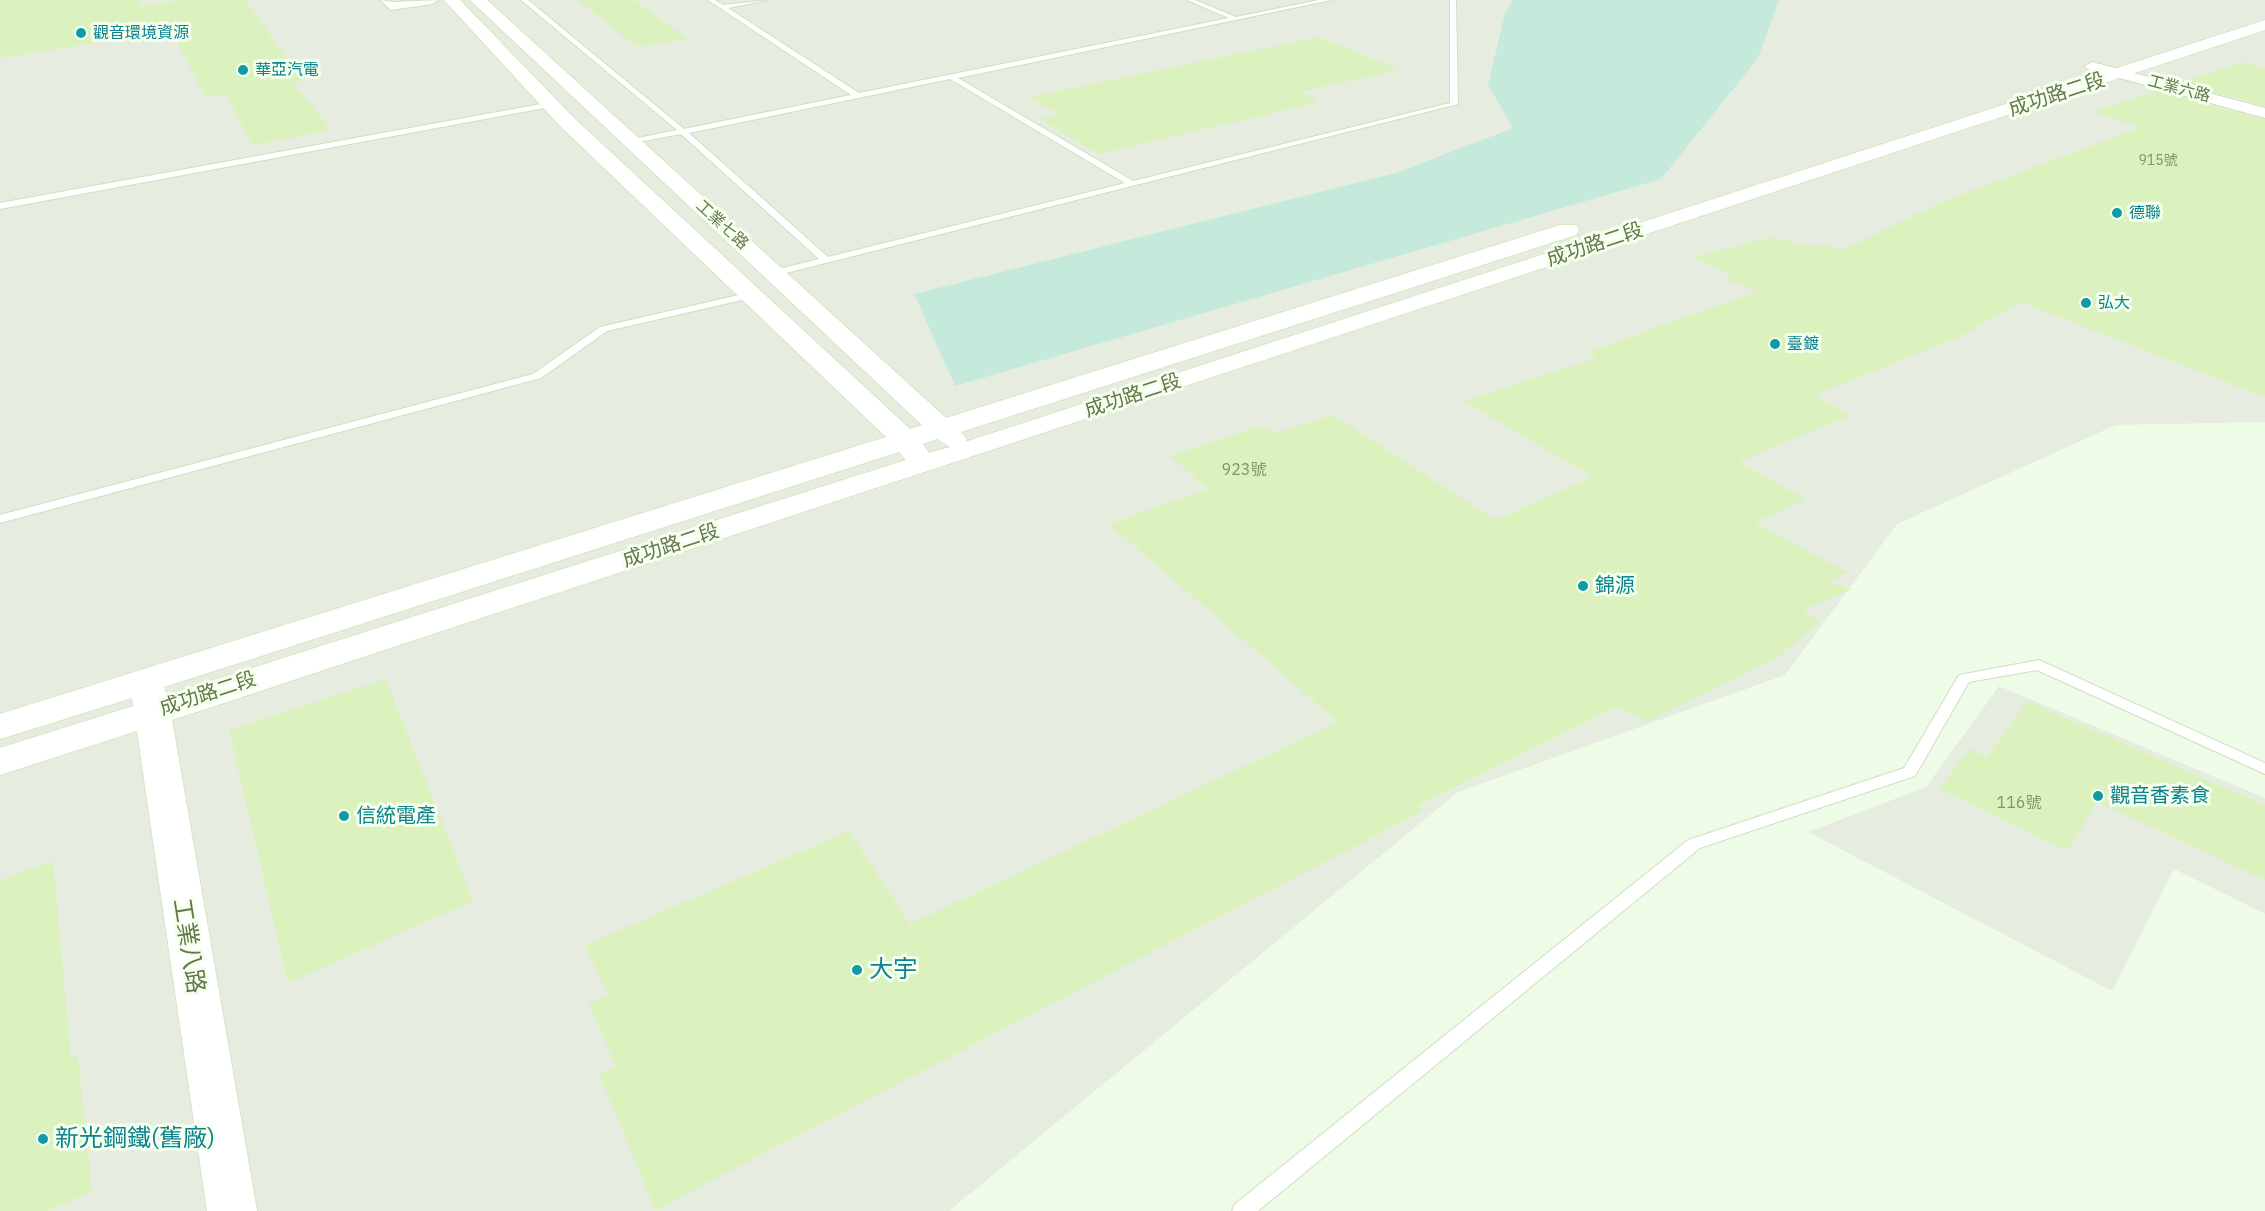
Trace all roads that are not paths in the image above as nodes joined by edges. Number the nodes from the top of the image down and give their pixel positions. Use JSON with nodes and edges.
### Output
{"nodes":[{"id":1,"x":386,"y":0,"type":"edge"},
{"id":2,"x":432,"y":0,"type":"edge"},
{"id":3,"x":452,"y":0,"type":"edge"},
{"id":4,"x":478,"y":0,"type":"edge"},
{"id":5,"x":524,"y":0,"type":"edge"},
{"id":6,"x":711,"y":0,"type":"edge"},
{"id":7,"x":765,"y":0,"type":"edge"},
{"id":8,"x":1190,"y":0,"type":"edge"},
{"id":9,"x":1328,"y":0,"type":"edge"},
{"id":10,"x":1453,"y":0,"type":"edge"},
{"id":11,"x":722,"y":7,"type":"junction"},
{"id":12,"x":2265,"y":9,"type":"edge"},
{"id":13,"x":1236,"y":19,"type":"junction"},
{"id":14,"x":2265,"y":25,"type":"edge"},
{"id":15,"x":2092,"y":66,"type":"junction"},
{"id":16,"x":2122,"y":74,"type":"junction"},
{"id":17,"x":950,"y":76,"type":"junction"},
{"id":18,"x":856,"y":95,"type":"junction"},
{"id":19,"x":552,"y":104,"type":"junction"},
{"id":20,"x":2265,"y":112,"type":"edge"},
{"id":21,"x":681,"y":130,"type":"junction"},
{"id":22,"x":631,"y":142,"type":"junction"},
{"id":23,"x":1132,"y":184,"type":"junction"},
{"id":24,"x":0,"y":206,"type":"edge"},
{"id":25,"x":1625,"y":213,"type":"dead end"},
{"id":26,"x":1591,"y":223,"type":"dead end"},
{"id":27,"x":826,"y":260,"type":"junction"},
{"id":28,"x":774,"y":273,"type":"junction"},
{"id":29,"x":752,"y":295,"type":"junction"},
{"id":30,"x":941,"y":427,"type":"junction"},
{"id":31,"x":965,"y":451,"type":"junction"},
{"id":32,"x":913,"y":452,"type":"junction"},
{"id":33,"x":0,"y":519,"type":"edge"},
{"id":34,"x":150,"y":696,"type":"junction"},
{"id":35,"x":0,"y":727,"type":"edge"},
{"id":36,"x":0,"y":762,"type":"edge"},
{"id":37,"x":2265,"y":769,"type":"edge"},
{"id":38,"x":232,"y":1211,"type":"edge"},
{"id":39,"x":1242,"y":1211,"type":"edge"}],
"edges":[{"from":1,"to":2,"type":"street"},
{"from":3,"to":19,"type":"street","name":"工業七路"},
{"from":4,"to":22,"type":"street","name":"工業七路"},
{"from":5,"to":21,"type":"lane"},
{"from":6,"to":11,"type":"lane"},
{"from":7,"to":11,"type":"lane"},
{"from":8,"to":13,"type":"lane"},
{"from":9,"to":13,"type":"lane"},
{"from":10,"to":23,"type":"lane"},
{"from":11,"to":18,"type":"lane"},
{"from":12,"to":15,"type":"street","name":"成功路二段"},
{"from":13,"to":17,"type":"lane"},
{"from":14,"to":16,"type":"street","name":"成功路二段"},
{"from":15,"to":16,"type":"street","name":"工業六路"},
{"from":15,"to":25,"type":"street","name":"成功路二段"},
{"from":16,"to":20,"type":"street","name":"工業六路"},
{"from":16,"to":31,"type":"street","name":"成功路二段"},
{"from":17,"to":18,"type":"lane"},
{"from":17,"to":23,"type":"lane"},
{"from":18,"to":21,"type":"lane"},
{"from":19,"to":24,"type":"lane"},
{"from":19,"to":29,"type":"street","name":"工業七路"},
{"from":21,"to":22,"type":"lane"},
{"from":21,"to":27,"type":"lane"},
{"from":22,"to":28,"type":"street","name":"工業七路"},
{"from":23,"to":27,"type":"lane"},
{"from":26,"to":30,"type":"street","name":"成功路二段"},
{"from":27,"to":28,"type":"lane"},
{"from":28,"to":30,"type":"street","name":"工業七路"},
{"from":29,"to":32,"type":"street","name":"工業七路"},
{"from":29,"to":33,"type":"lane"},
{"from":30,"to":31,"type":"street","name":"工業七路"},
{"from":30,"to":32,"type":"street","name":"成功路二段"},
{"from":31,"to":32,"type":"street","name":"成功路二段"},
{"from":32,"to":34,"type":"street","name":"成功路二段"},
{"from":34,"to":35,"type":"street","name":"成功路二段"},
{"from":34,"to":36,"type":"street","name":"成功路二段"},
{"from":34,"to":38,"type":"street","name":"工業八路"},
{"from":37,"to":39,"type":"lane"}]}
